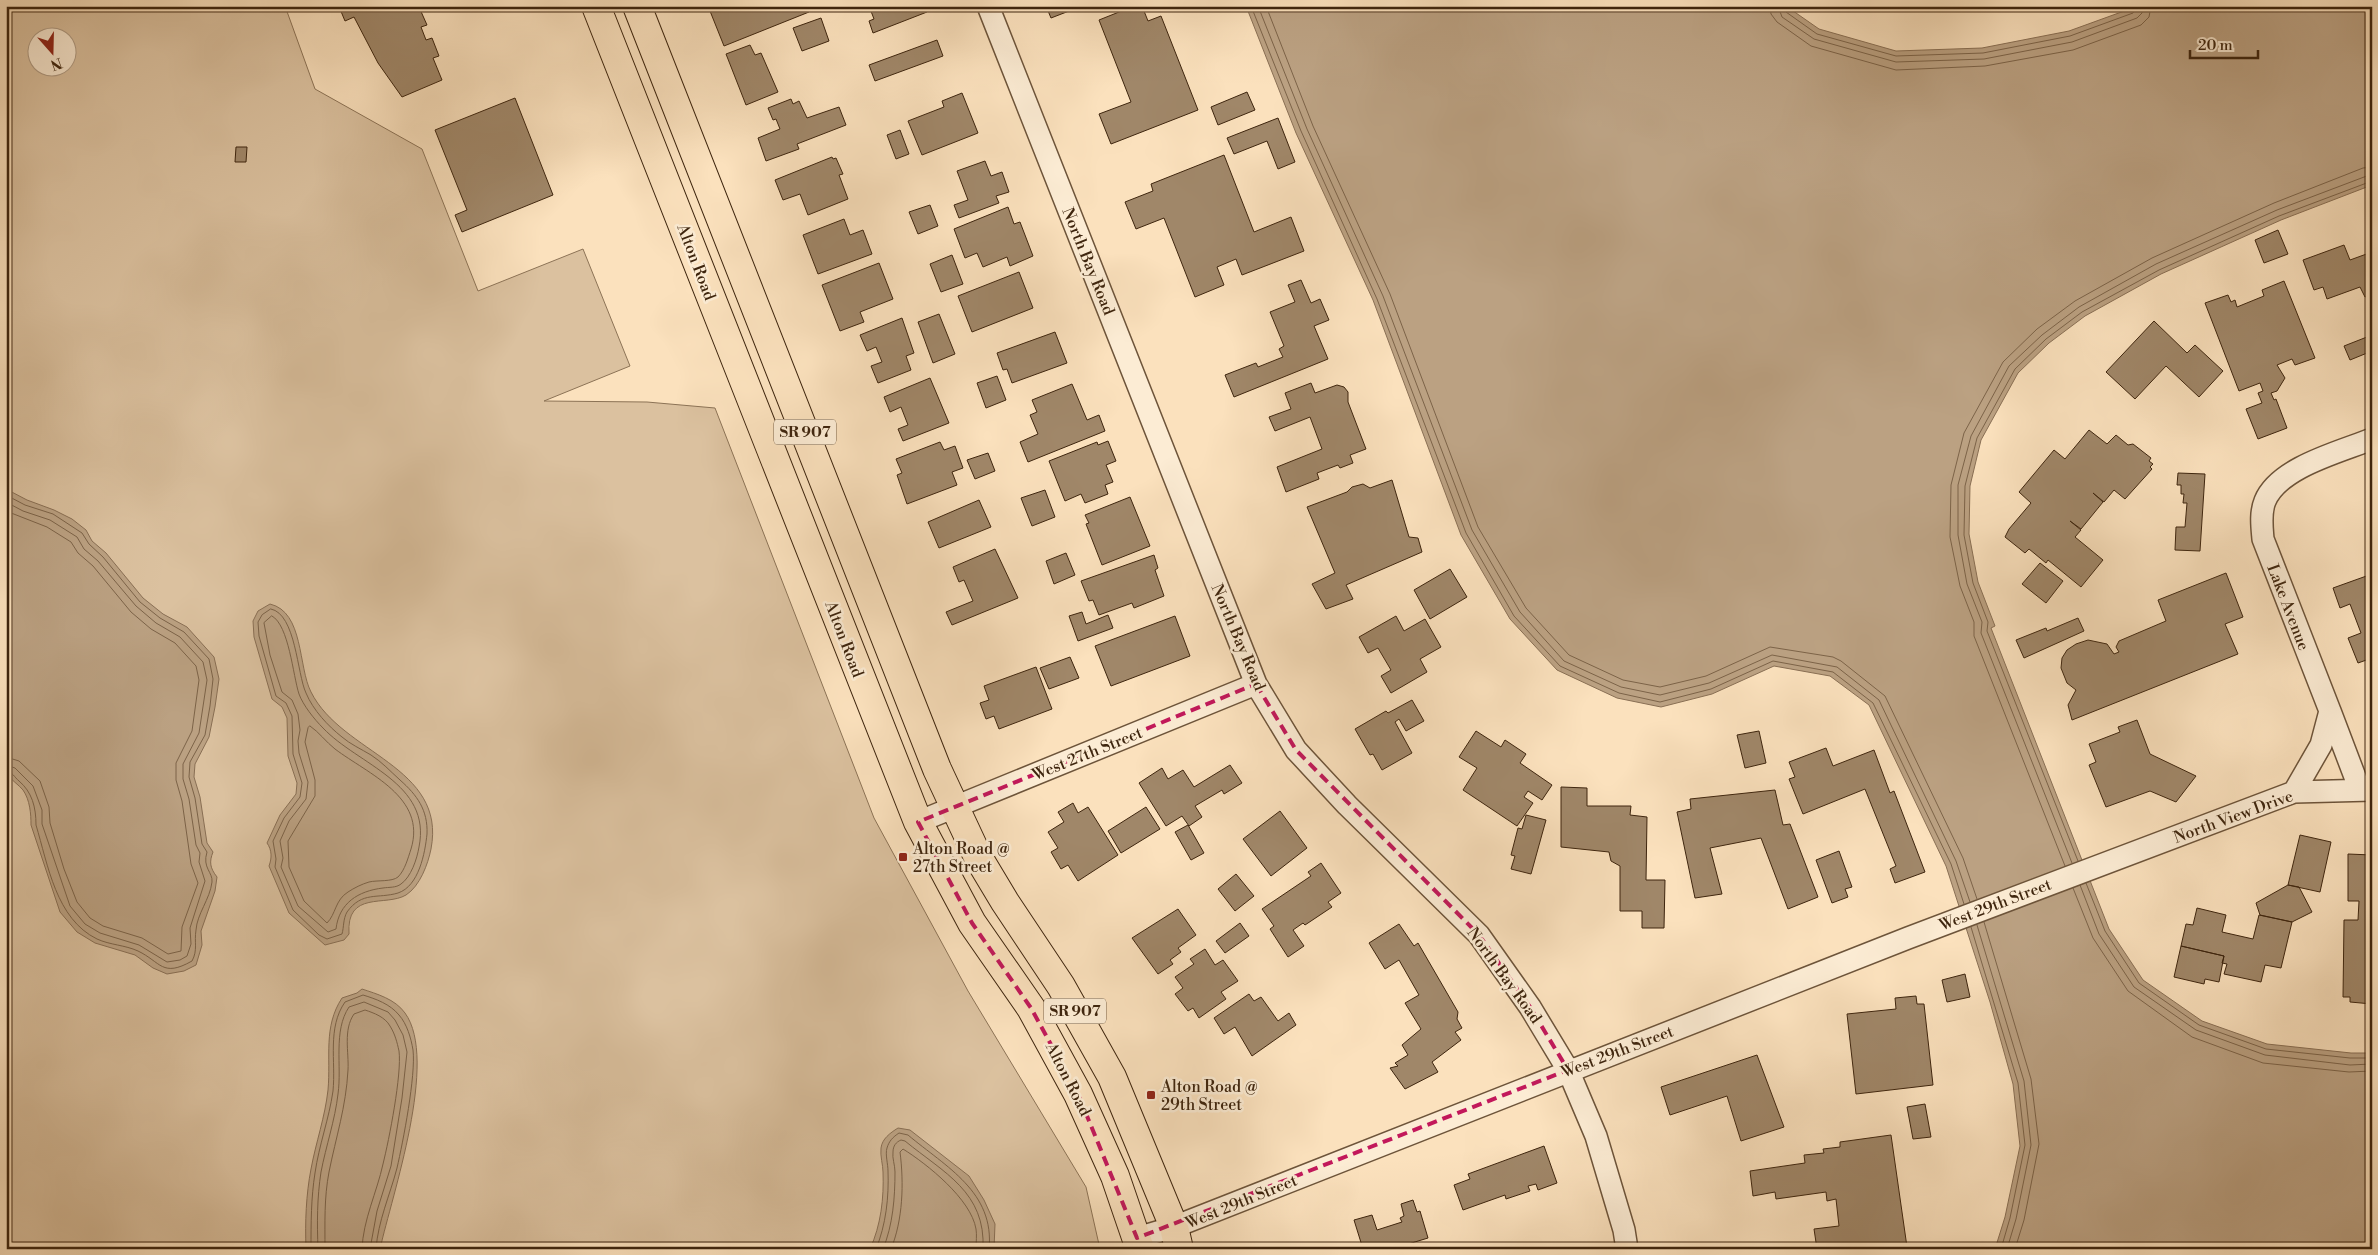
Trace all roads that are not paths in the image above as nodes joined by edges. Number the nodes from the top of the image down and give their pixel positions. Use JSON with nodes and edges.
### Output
{"nodes":[{"id":1,"x":596,"y":6,"type":"edge"},
{"id":2,"x":637,"y":6,"type":"edge"},
{"id":3,"x":988,"y":6,"type":"edge"},
{"id":4,"x":2372,"y":439,"type":"edge"},
{"id":5,"x":1256,"y":684,"type":"junction"},
{"id":6,"x":2330,"y":711,"type":"junction"},
{"id":7,"x":2366,"y":790,"type":"edge"},
{"id":8,"x":2294,"y":792,"type":"junction"},
{"id":9,"x":954,"y":807,"type":"junction"},
{"id":10,"x":918,"y":822,"type":"junction"},
{"id":11,"x":2098,"y":865,"type":"joint"},
{"id":12,"x":1568,"y":1070,"type":"junction"},
{"id":13,"x":1176,"y":1238,"type":"edge"},
{"id":14,"x":1139,"y":1244,"type":"edge"},
{"id":15,"x":1627,"y":1249,"type":"edge"}],
"edges":[{"from":1,"to":10,"type":"highway","name":"Alton Road","number":"SR 907"},
{"from":2,"to":9,"type":"highway","number":"SR 907"},
{"from":3,"to":5,"type":"street","name":"North Bay Road"},
{"from":4,"to":6,"type":"street","name":"Lake Avenue"},
{"from":5,"to":9,"type":"street","name":"West 27th Street"},
{"from":5,"to":12,"type":"street","name":"North Bay Road"},
{"from":6,"to":7,"type":"street","name":"Lake Avenue"},
{"from":6,"to":8,"type":"street"},
{"from":7,"to":8,"type":"street","name":"North View Drive"},
{"from":8,"to":11,"type":"street","name":"North View Drive"},
{"from":9,"to":10,"type":"street","name":"West 27th Street"},
{"from":9,"to":13,"type":"highway","number":"SR 907"},
{"from":10,"to":14,"type":"highway","name":"Alton Road","number":"SR 907"},
{"from":11,"to":12,"type":"street","name":"West 29th Street"},
{"from":12,"to":13,"type":"street","name":"West 29th Street"},
{"from":12,"to":15,"type":"street","name":"North Bay Road"},
{"from":13,"to":14,"type":"street","name":"West 29th Street"}]}
